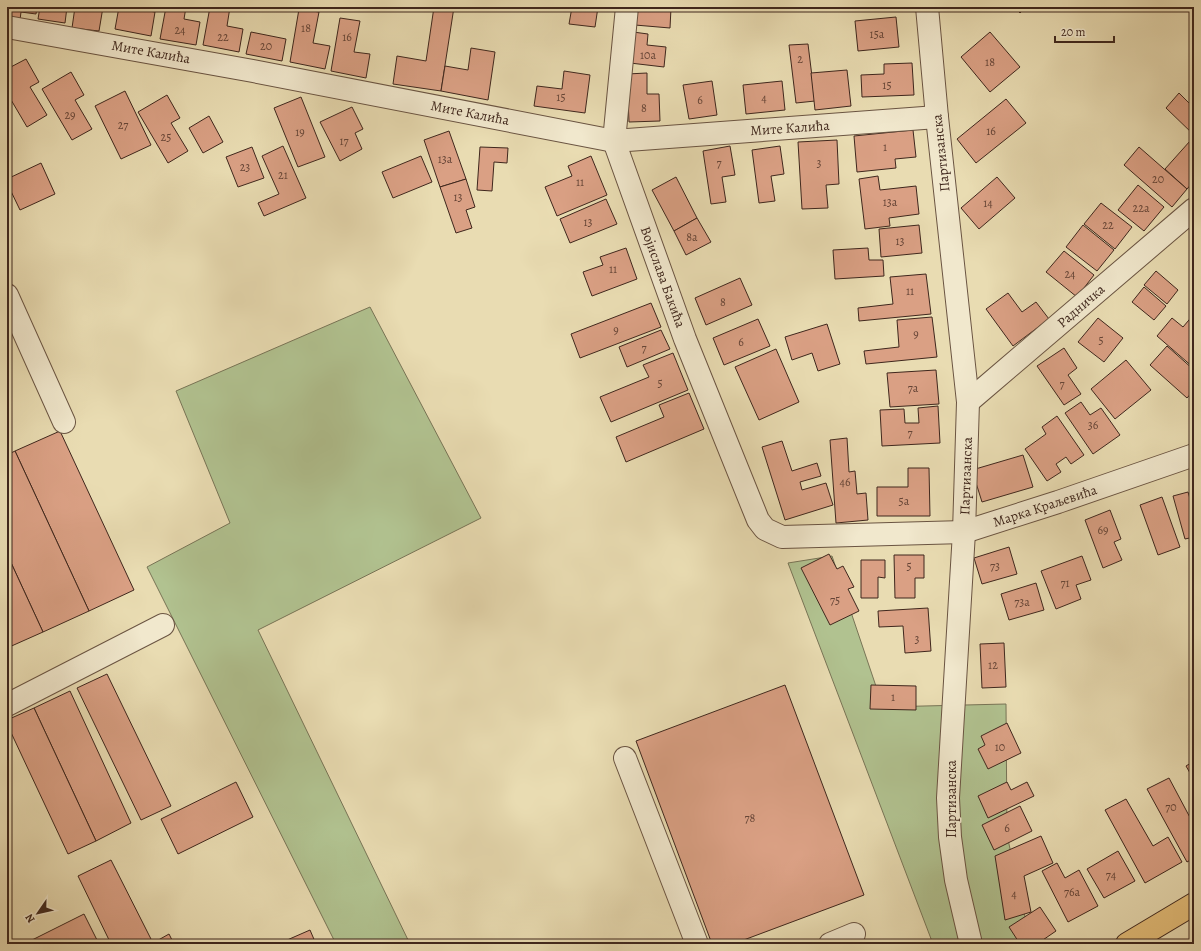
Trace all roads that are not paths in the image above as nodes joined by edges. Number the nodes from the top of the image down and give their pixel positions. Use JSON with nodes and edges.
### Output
{"nodes":[{"id":1,"x":627,"y":7,"type":"edge"},
{"id":2,"x":927,"y":7,"type":"edge"},
{"id":3,"x":7,"y":26,"type":"edge"},
{"id":4,"x":937,"y":117,"type":"junction"},
{"id":5,"x":614,"y":141,"type":"junction"},
{"id":6,"x":1194,"y":209,"type":"edge"},
{"id":7,"x":7,"y":295,"type":"edge"},
{"id":8,"x":968,"y":402,"type":"junction"},
{"id":9,"x":64,"y":422,"type":"dead end"},
{"id":10,"x":1191,"y":454,"type":"edge"},
{"id":11,"x":964,"y":532,"type":"junction"},
{"id":12,"x":772,"y":533,"type":"joint"},
{"id":13,"x":163,"y":624,"type":"dead end"},
{"id":14,"x":7,"y":705,"type":"edge"},
{"id":15,"x":625,"y":758,"type":"dead end"},
{"id":16,"x":1194,"y":904,"type":"edge"},
{"id":17,"x":854,"y":934,"type":"dead end"},
{"id":18,"x":697,"y":944,"type":"edge"},
{"id":19,"x":830,"y":944,"type":"edge"},
{"id":20,"x":971,"y":944,"type":"edge"},
{"id":21,"x":1127,"y":944,"type":"edge"}],
"edges":[{"from":1,"to":5,"type":"street","name":"Војислава Бакића"},
{"from":2,"to":4,"type":"street","name":"Партизанска"},
{"from":3,"to":5,"type":"street","name":"Мите Калића"},
{"from":4,"to":5,"type":"street","name":"Мите Калића"},
{"from":4,"to":8,"type":"street","name":"Партизанска"},
{"from":5,"to":12,"type":"street","name":"Војислава Бакића"},
{"from":6,"to":8,"type":"street","name":"Радничка"},
{"from":7,"to":9,"type":"street"},
{"from":8,"to":11,"type":"street","name":"Партизанска"},
{"from":10,"to":11,"type":"street","name":"Марка Краљевића"},
{"from":11,"to":12,"type":"street","name":"Марка Краљевића"},
{"from":11,"to":20,"type":"street","name":"Партизанска"},
{"from":13,"to":14,"type":"street"},
{"from":15,"to":18,"type":"street"},
{"from":16,"to":21,"type":"main road"},
{"from":17,"to":19,"type":"street"}]}
